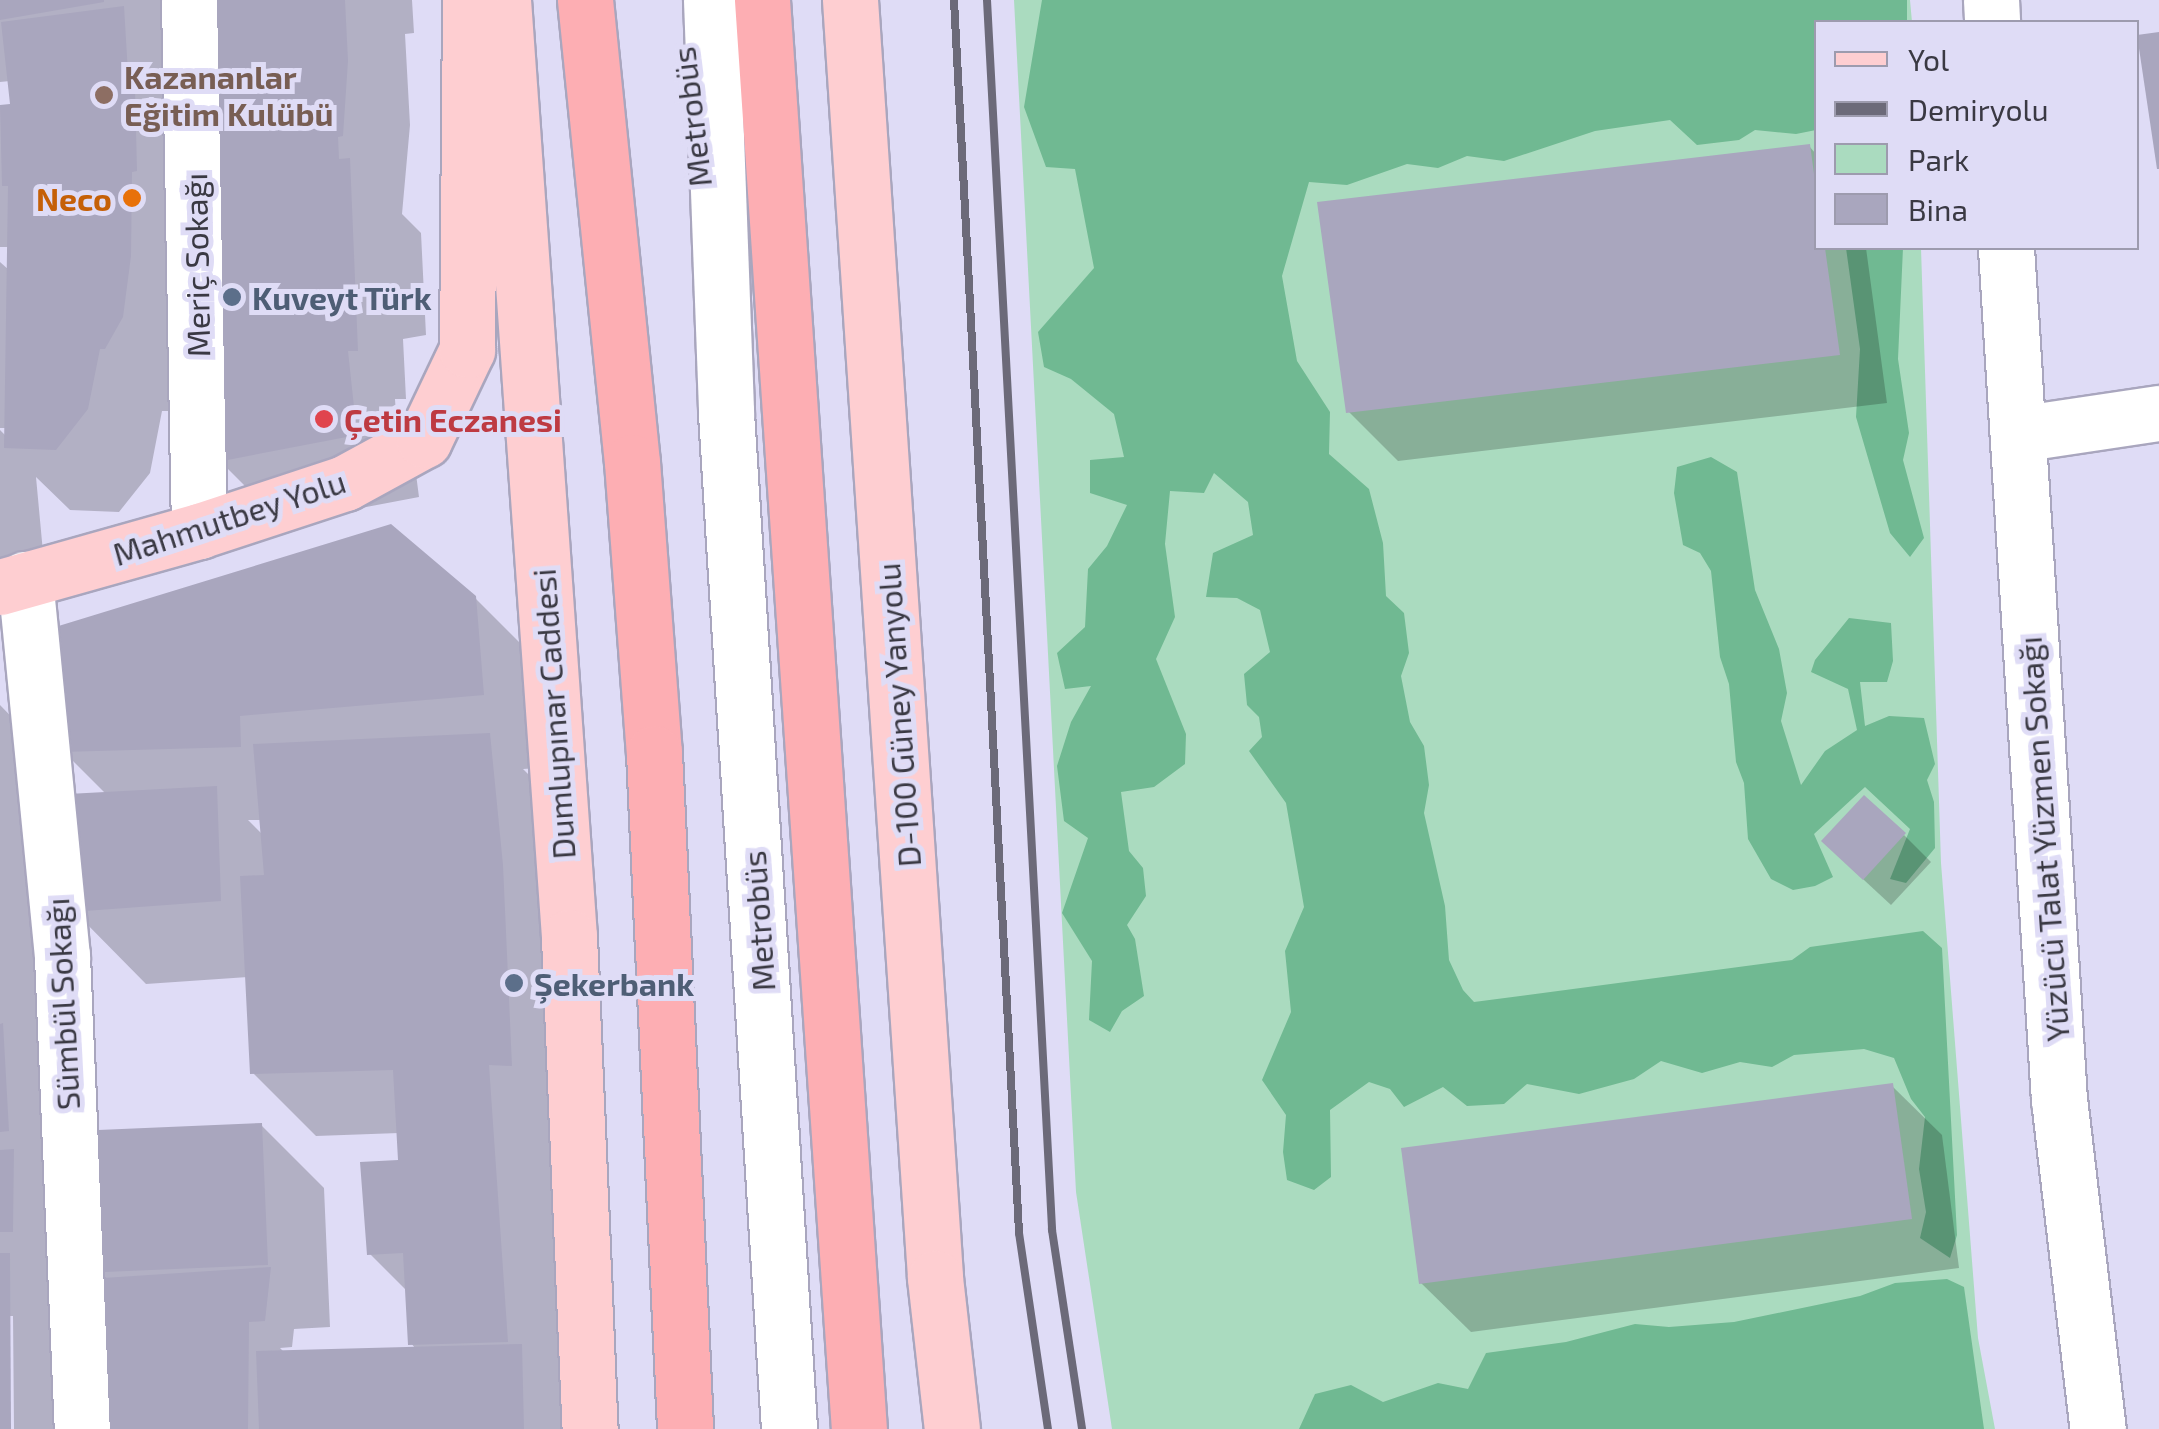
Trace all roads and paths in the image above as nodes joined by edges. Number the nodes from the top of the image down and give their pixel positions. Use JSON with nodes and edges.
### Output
{"nodes":[{"id":1,"x":189,"y":0,"type":"edge"},
{"id":2,"x":470,"y":0,"type":"edge"},
{"id":3,"x":503,"y":0,"type":"edge"},
{"id":4,"x":585,"y":0,"type":"edge"},
{"id":5,"x":677,"y":0,"type":"edge"},
{"id":6,"x":711,"y":0,"type":"edge"},
{"id":7,"x":762,"y":0,"type":"edge"},
{"id":8,"x":850,"y":0,"type":"edge"},
{"id":9,"x":2006,"y":250,"type":"edge"},
{"id":10,"x":2159,"y":413,"type":"edge"},
{"id":11,"x":726,"y":414,"type":"junction"},
{"id":12,"x":2018,"y":434,"type":"junction"},
{"id":13,"x":200,"y":531,"type":"junction"},
{"id":14,"x":13,"y":583,"type":"edge"},
{"id":15,"x":82,"y":1429,"type":"edge"},
{"id":16,"x":590,"y":1429,"type":"edge"},
{"id":17,"x":685,"y":1429,"type":"edge"},
{"id":18,"x":789,"y":1429,"type":"edge"},
{"id":19,"x":859,"y":1429,"type":"edge"},
{"id":20,"x":952,"y":1429,"type":"edge"},
{"id":21,"x":2098,"y":1429,"type":"edge"}],
"edges":[{"from":1,"to":13,"type":"street","name":"Meriç Sokağı"},
{"from":2,"to":13,"type":"main road","name":"Mahmutbey Yolu"},
{"from":3,"to":16,"type":"main road","name":"Dumlupınar Caddesi"},
{"from":4,"to":17,"type":"highway"},
{"from":5,"to":11,"type":"street","name":"Metrobüs"},
{"from":6,"to":11,"type":"street","name":"Metrobüs"},
{"from":7,"to":19,"type":"highway"},
{"from":8,"to":20,"type":"main road","name":"D-100 Güney Yanyolu"},
{"from":9,"to":12,"type":"street","name":"Yüzücü Talat Yüzmen Sokağı"},
{"from":10,"to":12,"type":"street"},
{"from":11,"to":18,"type":"street","name":"Metrobüs"},
{"from":12,"to":21,"type":"street","name":"Yüzücü Talat Yüzmen Sokağı"},
{"from":13,"to":14,"type":"main road","name":"Mahmutbey Yolu"},
{"from":14,"to":15,"type":"street","name":"Sümbül Sokağı"}]}
